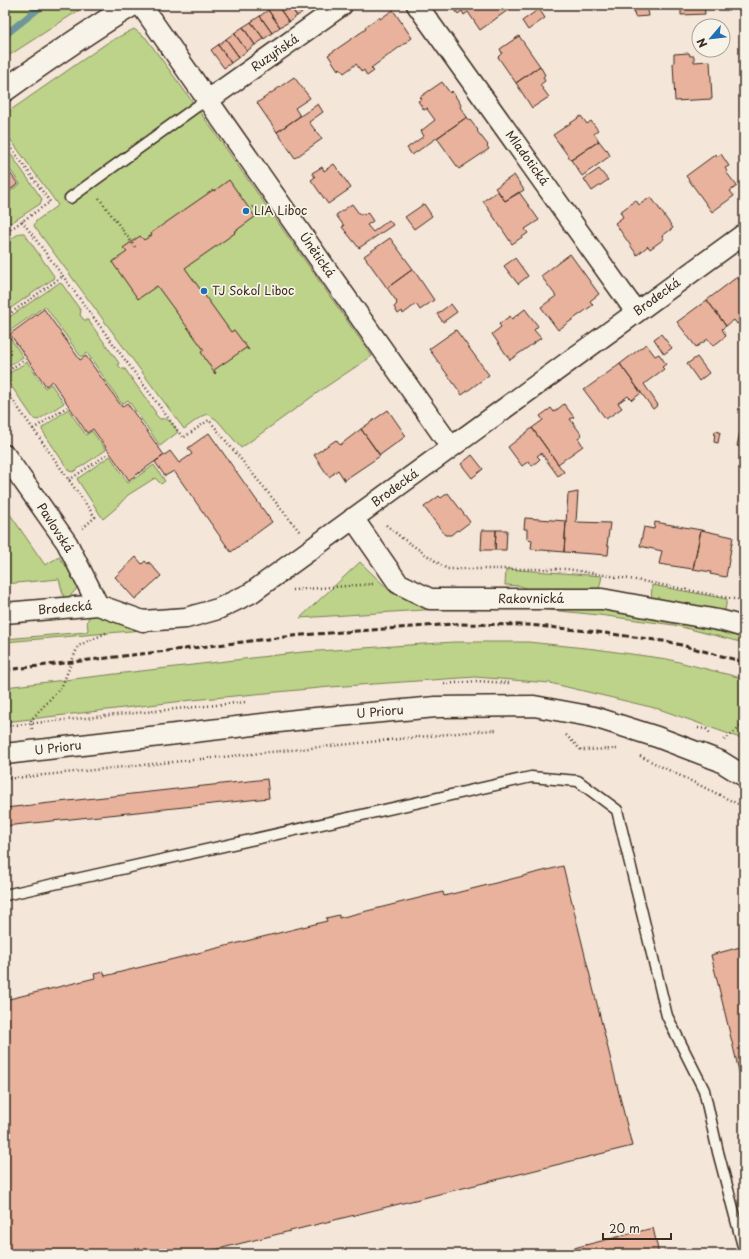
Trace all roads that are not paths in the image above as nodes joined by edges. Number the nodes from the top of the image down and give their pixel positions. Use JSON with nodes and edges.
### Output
{"nodes":[{"id":1,"x":132,"y":5,"type":"edge"},
{"id":2,"x":141,"y":5,"type":"edge"},
{"id":3,"x":342,"y":5,"type":"edge"},
{"id":4,"x":417,"y":5,"type":"edge"},
{"id":5,"x":5,"y":90,"type":"edge"},
{"id":6,"x":208,"y":100,"type":"junction"},
{"id":7,"x":70,"y":198,"type":"dead end"},
{"id":8,"x":744,"y":234,"type":"edge"},
{"id":9,"x":636,"y":312,"type":"junction"},
{"id":10,"x":451,"y":447,"type":"junction"},
{"id":11,"x":5,"y":455,"type":"edge"},
{"id":12,"x":353,"y":518,"type":"junction"},
{"id":13,"x":98,"y":605,"type":"junction"},
{"id":14,"x":5,"y":613,"type":"edge"},
{"id":15,"x":744,"y":627,"type":"edge"},
{"id":16,"x":5,"y":754,"type":"edge"},
{"id":17,"x":744,"y":776,"type":"edge"},
{"id":18,"x":5,"y":895,"type":"edge"},
{"id":19,"x":744,"y":1250,"type":"edge"}],
"edges":[{"from":1,"to":5,"type":"street"},
{"from":2,"to":6,"type":"street","name":"Únětická"},
{"from":3,"to":6,"type":"street","name":"Ruzyňská"},
{"from":4,"to":9,"type":"street","name":"Mladotická"},
{"from":6,"to":7,"type":"lane"},
{"from":6,"to":10,"type":"street","name":"Únětická"},
{"from":8,"to":9,"type":"street","name":"Brodecká"},
{"from":9,"to":10,"type":"street","name":"Brodecká"},
{"from":10,"to":12,"type":"street","name":"Brodecká"},
{"from":11,"to":13,"type":"street","name":"Pavlovská"},
{"from":12,"to":13,"type":"street","name":"Brodecká"},
{"from":12,"to":15,"type":"street","name":"Rakovnická"},
{"from":13,"to":14,"type":"street","name":"Brodecká"},
{"from":16,"to":17,"type":"street","name":"U Prioru"},
{"from":18,"to":19,"type":"lane"}]}
